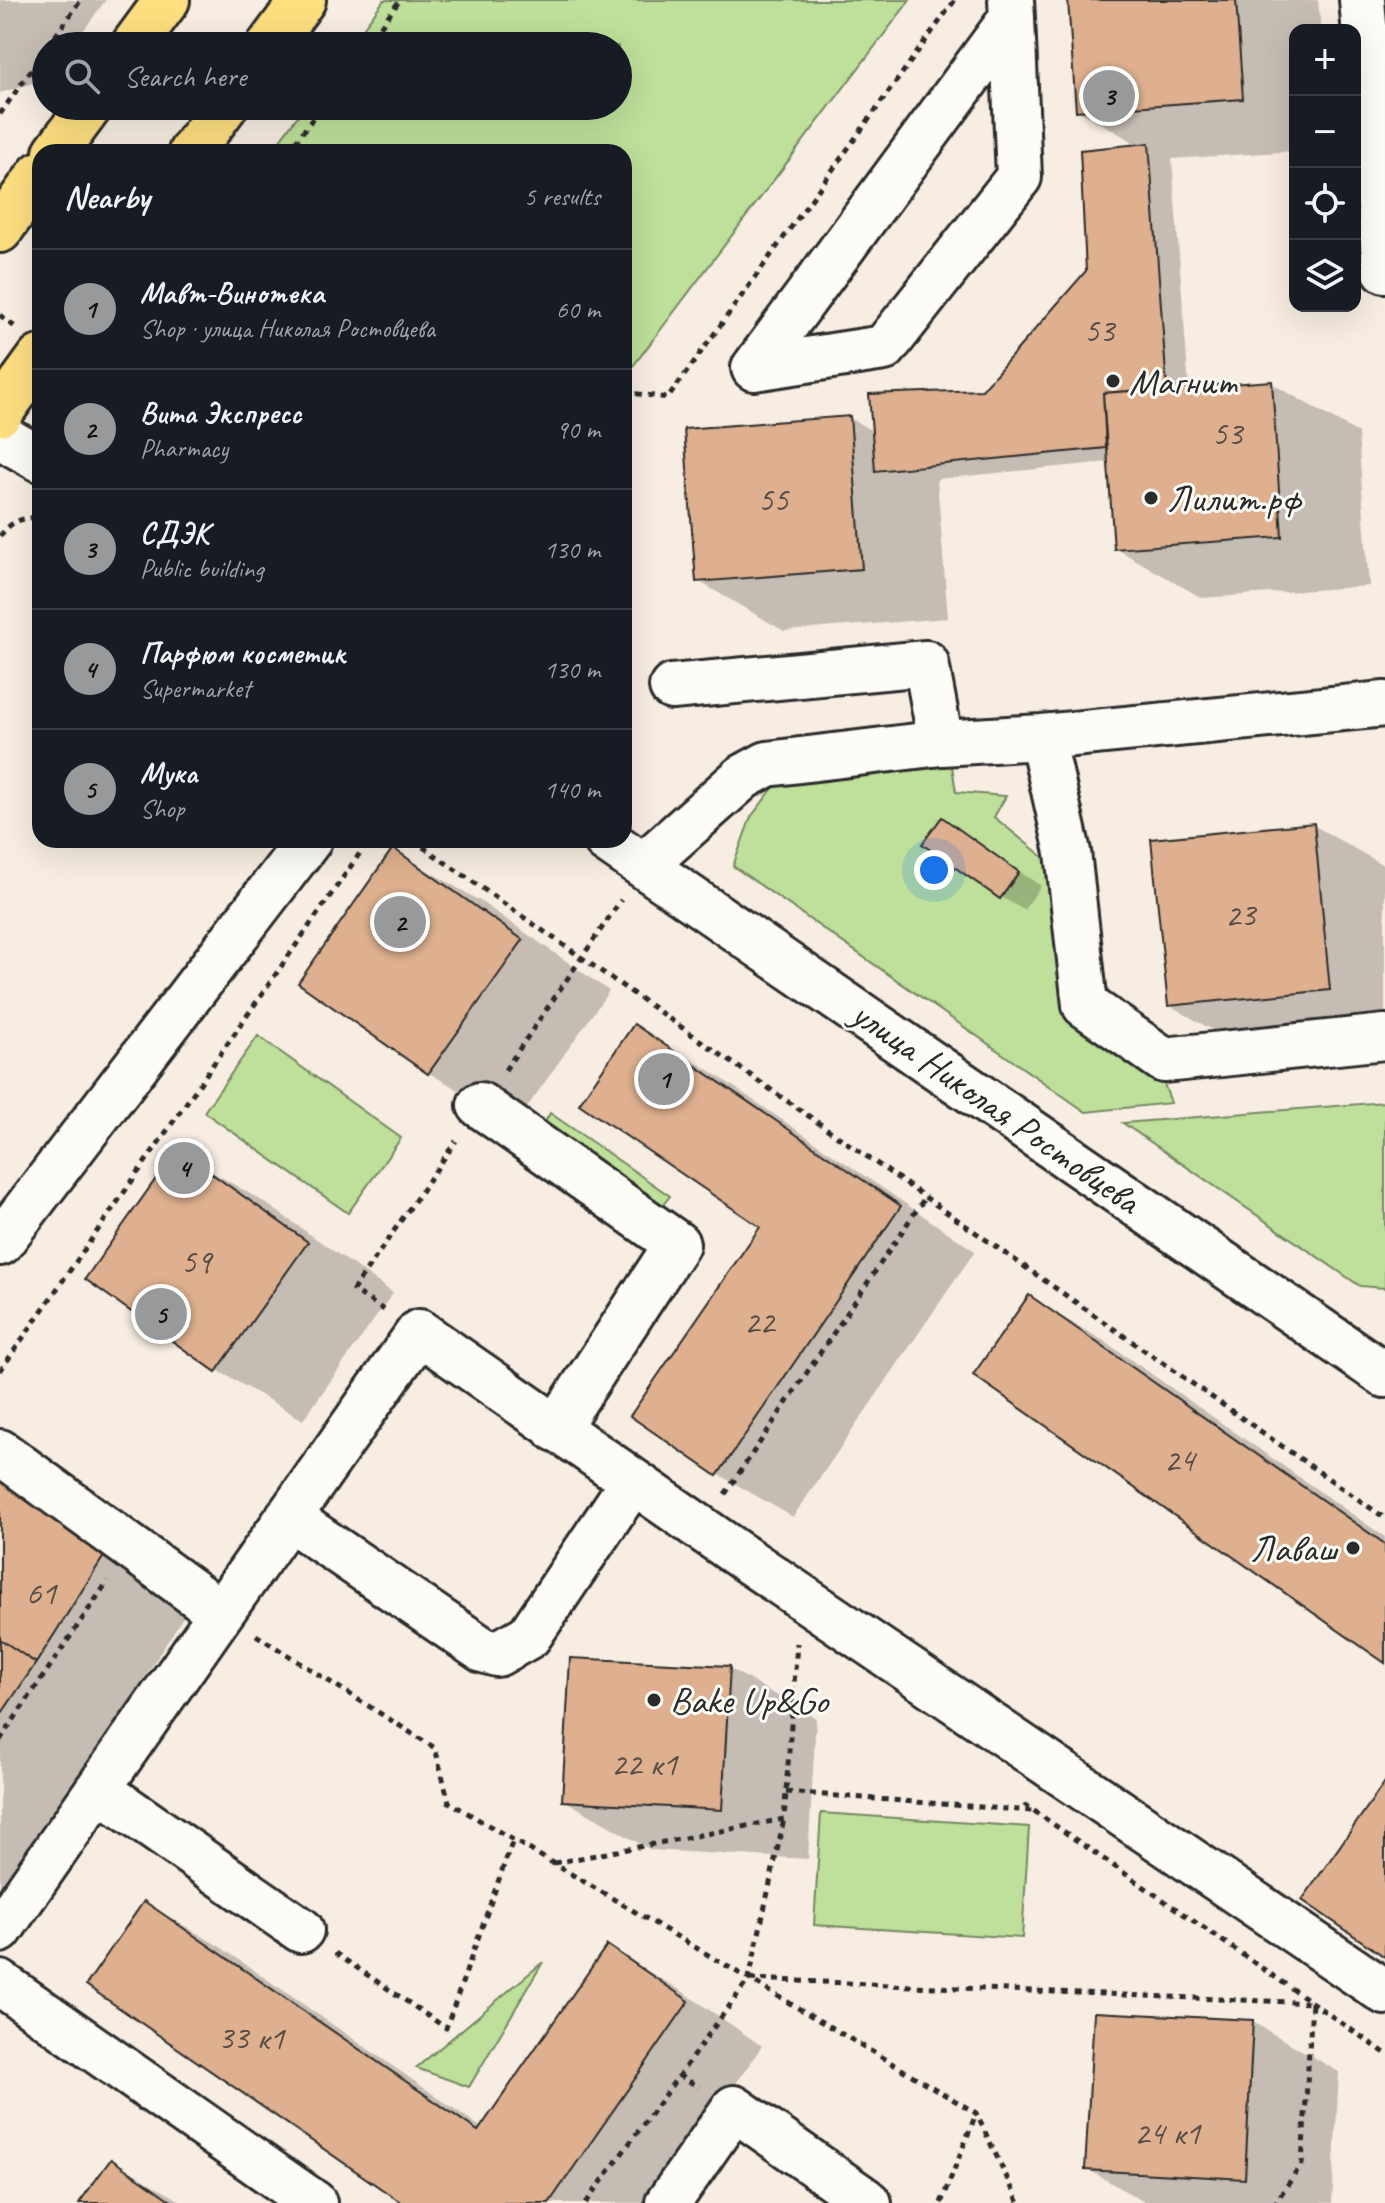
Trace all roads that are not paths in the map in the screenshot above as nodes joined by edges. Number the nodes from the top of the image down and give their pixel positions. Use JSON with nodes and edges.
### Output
{"nodes":[{"id":1,"x":167,"y":0,"type":"edge"},
{"id":2,"x":303,"y":0,"type":"edge"},
{"id":3,"x":1362,"y":0,"type":"edge"},
{"id":4,"x":1011,"y":9,"type":"edge"},
{"id":5,"x":143,"y":32,"type":"edge"},
{"id":6,"x":279,"y":32,"type":"edge"},
{"id":7,"x":80,"y":120,"type":"edge"},
{"id":8,"x":215,"y":120,"type":"edge"},
{"id":9,"x":62,"y":144,"type":"edge"},
{"id":10,"x":197,"y":144,"type":"edge"},
{"id":11,"x":32,"y":185,"type":"edge"},
{"id":12,"x":0,"y":230,"type":"edge"},
{"id":13,"x":1385,"y":270,"type":"edge"},
{"id":14,"x":32,"y":369,"type":"edge"},
{"id":15,"x":0,"y":413,"type":"edge"},
{"id":16,"x":0,"y":436,"type":"edge"},
{"id":17,"x":32,"y":454,"type":"edge"},
{"id":18,"x":672,"y":687,"type":"dead end"},
{"id":19,"x":1385,"y":704,"type":"edge"},
{"id":20,"x":1042,"y":737,"type":"junction"},
{"id":21,"x":941,"y":743,"type":"junction"},
{"id":22,"x":303,"y":848,"type":"edge"},
{"id":23,"x":618,"y":848,"type":"edge"},
{"id":24,"x":644,"y":865,"type":"junction"},
{"id":25,"x":1385,"y":1037,"type":"edge"},
{"id":26,"x":480,"y":1105,"type":"dead end"},
{"id":27,"x":0,"y":1243,"type":"edge"},
{"id":28,"x":1382,"y":1367,"type":"edge"},
{"id":29,"x":556,"y":1429,"type":"junction"},
{"id":30,"x":0,"y":1452,"type":"edge"},
{"id":31,"x":633,"y":1481,"type":"junction"},
{"id":32,"x":288,"y":1517,"type":"junction"},
{"id":33,"x":221,"y":1613,"type":"junction"},
{"id":34,"x":98,"y":1789,"type":"junction"},
{"id":35,"x":0,"y":1930,"type":"edge"},
{"id":36,"x":301,"y":1930,"type":"road end"},
{"id":37,"x":0,"y":1983,"type":"edge"},
{"id":38,"x":1385,"y":1992,"type":"edge"},
{"id":39,"x":314,"y":2203,"type":"edge"},
{"id":40,"x":668,"y":2203,"type":"edge"},
{"id":41,"x":869,"y":2203,"type":"edge"}],
"edges":[{"from":1,"to":5,"type":"main road"},
{"from":2,"to":6,"type":"main road"},
{"from":3,"to":13,"type":"street"},
{"from":4,"to":4,"type":"street"},
{"from":7,"to":9,"type":"main road"},
{"from":8,"to":10,"type":"main road"},
{"from":11,"to":12,"type":"main road"},
{"from":14,"to":15,"type":"main road"},
{"from":16,"to":17,"type":"street"},
{"from":18,"to":21,"type":"street"},
{"from":19,"to":20,"type":"street"},
{"from":20,"to":21,"type":"street"},
{"from":20,"to":25,"type":"street"},
{"from":21,"to":24,"type":"street"},
{"from":22,"to":27,"type":"street"},
{"from":23,"to":24,"type":"street","name":"улица Николая Ростовцева"},
{"from":24,"to":28,"type":"street","name":"улица Николая Ростовцева"},
{"from":26,"to":29,"type":"street"},
{"from":29,"to":31,"type":"street"},
{"from":29,"to":32,"type":"street"},
{"from":30,"to":33,"type":"street"},
{"from":31,"to":32,"type":"street"},
{"from":31,"to":38,"type":"street"},
{"from":32,"to":33,"type":"street"},
{"from":33,"to":34,"type":"street"},
{"from":34,"to":35,"type":"street"},
{"from":34,"to":36,"type":"street"},
{"from":37,"to":39,"type":"street"},
{"from":40,"to":41,"type":"street"}]}
